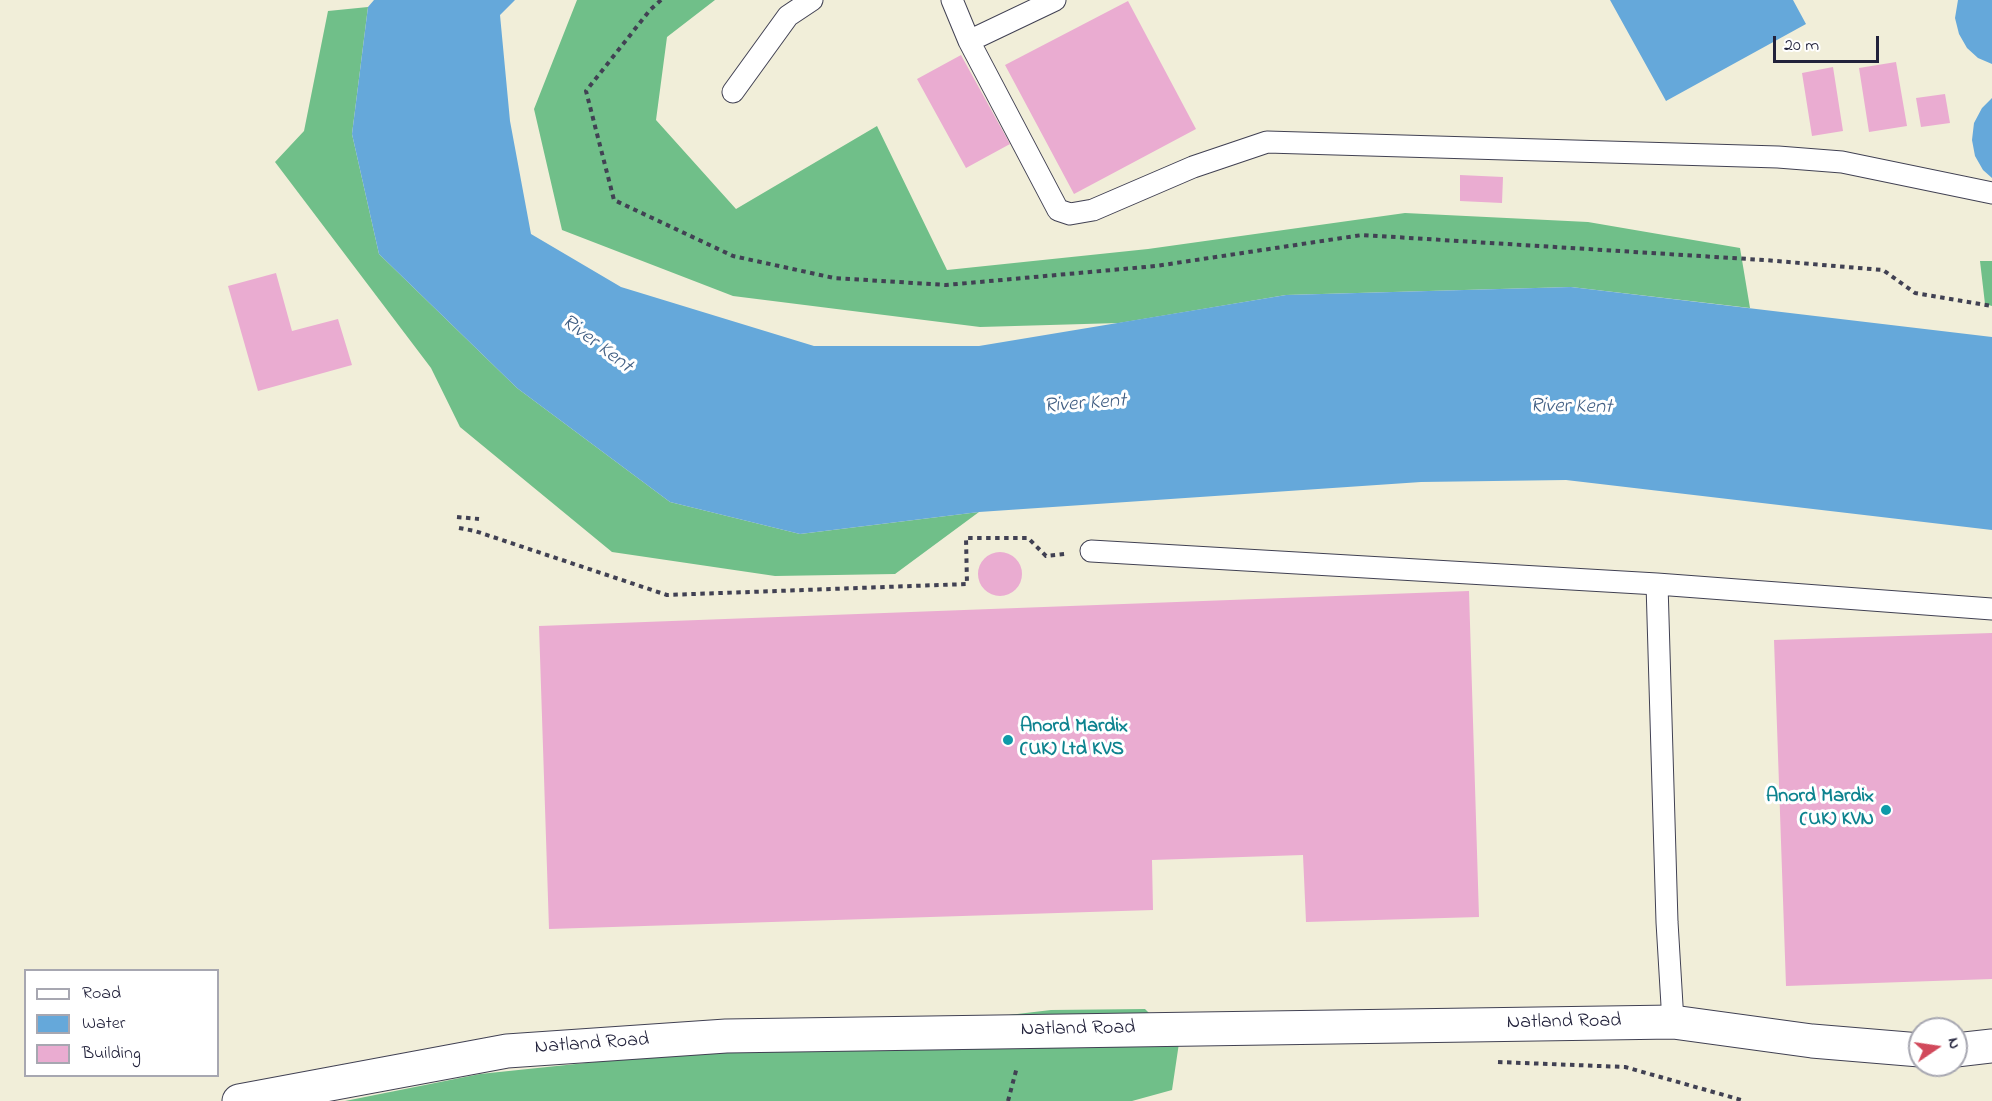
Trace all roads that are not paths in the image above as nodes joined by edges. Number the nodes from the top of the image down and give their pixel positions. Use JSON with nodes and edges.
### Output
{"nodes":[{"id":1,"x":812,"y":0,"type":"edge"},
{"id":2,"x":952,"y":0,"type":"edge"},
{"id":3,"x":1055,"y":0,"type":"edge"},
{"id":4,"x":969,"y":41,"type":"junction"},
{"id":5,"x":733,"y":92,"type":"dead end"},
{"id":6,"x":1992,"y":193,"type":"edge"},
{"id":7,"x":1090,"y":551,"type":"road end"},
{"id":8,"x":1657,"y":584,"type":"junction"},
{"id":9,"x":1992,"y":609,"type":"edge"},
{"id":10,"x":1673,"y":1022,"type":"junction"},
{"id":11,"x":1992,"y":1046,"type":"edge"},
{"id":12,"x":1908,"y":1049,"type":"edge"},
{"id":13,"x":1968,"y":1049,"type":"edge"},
{"id":14,"x":239,"y":1101,"type":"edge"}],
"edges":[{"from":1,"to":5,"type":"lane"},
{"from":2,"to":4,"type":"lane"},
{"from":3,"to":4,"type":"lane"},
{"from":4,"to":6,"type":"lane"},
{"from":7,"to":8,"type":"lane"},
{"from":8,"to":9,"type":"lane"},
{"from":8,"to":10,"type":"lane"},
{"from":10,"to":12,"type":"street","name":"Natland Road"},
{"from":10,"to":14,"type":"street","name":"Natland Road"},
{"from":11,"to":13,"type":"street"}]}
